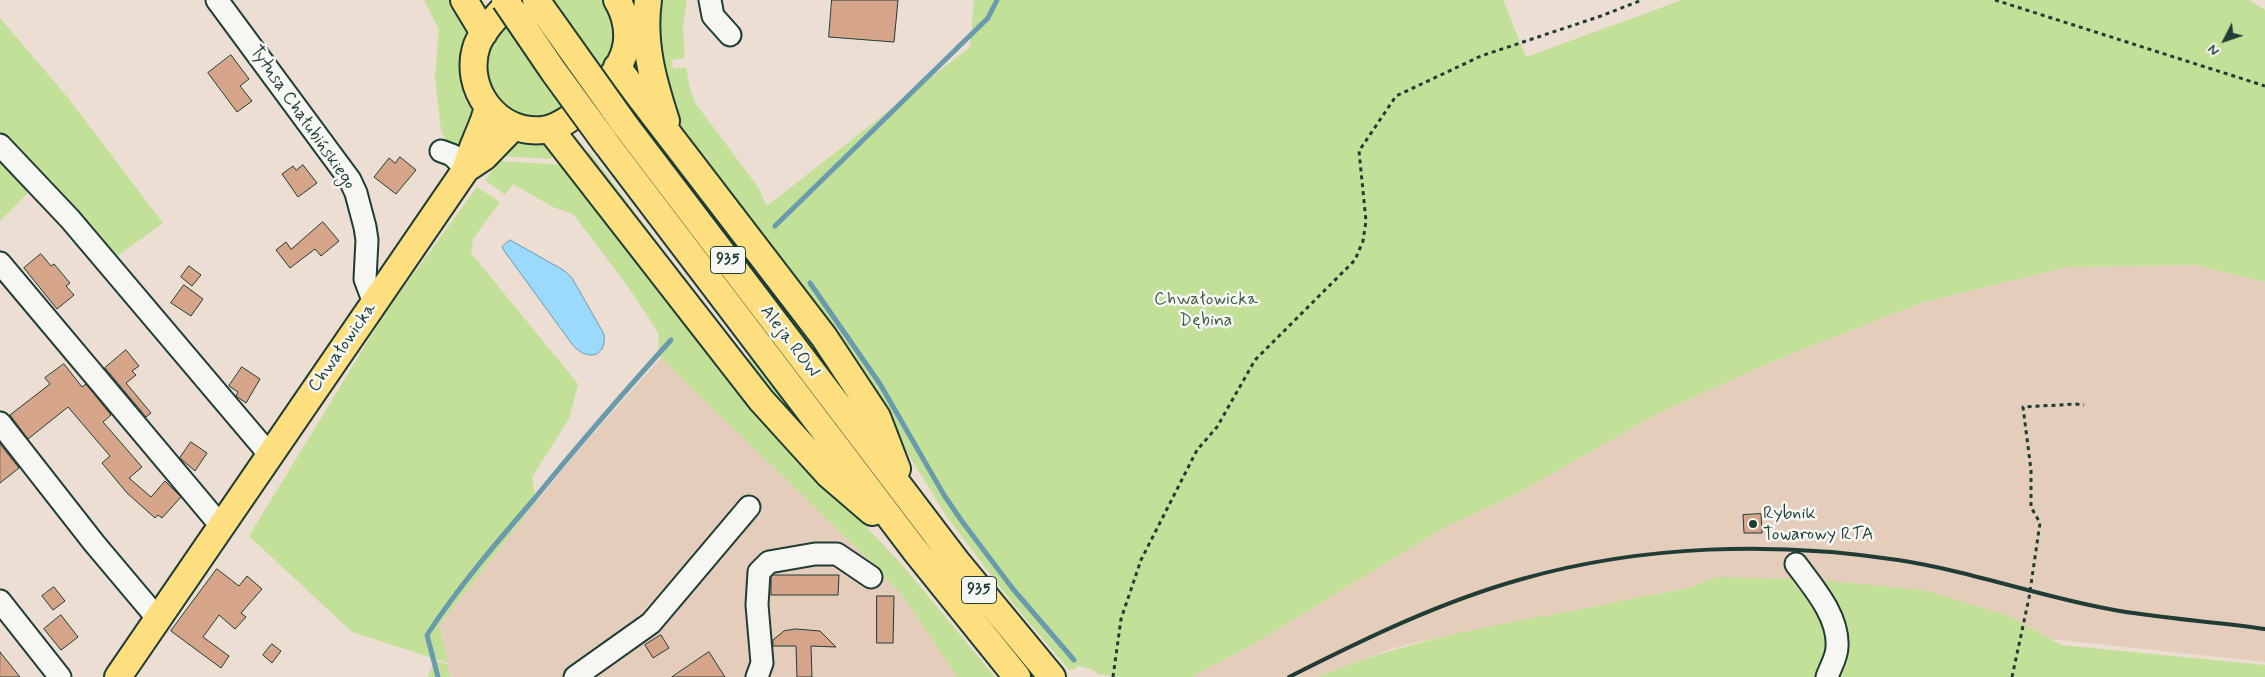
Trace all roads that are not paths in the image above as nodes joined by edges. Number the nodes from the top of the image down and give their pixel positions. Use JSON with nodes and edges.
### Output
{"nodes":[{"id":1,"x":217,"y":0,"type":"edge"},
{"id":2,"x":464,"y":0,"type":"edge"},
{"id":3,"x":505,"y":0,"type":"edge"},
{"id":4,"x":512,"y":0,"type":"edge"},
{"id":5,"x":536,"y":0,"type":"edge"},
{"id":6,"x":618,"y":0,"type":"edge"},
{"id":7,"x":648,"y":0,"type":"edge"},
{"id":8,"x":710,"y":0,"type":"edge"},
{"id":9,"x":484,"y":32,"type":"junction"},
{"id":10,"x":730,"y":35,"type":"dead end"},
{"id":11,"x":618,"y":67,"type":"junction"},
{"id":12,"x":488,"y":107,"type":"junction"},
{"id":13,"x":513,"y":126,"type":"junction"},
{"id":14,"x":550,"y":129,"type":"junction"},
{"id":15,"x":672,"y":139,"type":"junction"},
{"id":16,"x":0,"y":145,"type":"edge"},
{"id":17,"x":441,"y":151,"type":"dead end"},
{"id":18,"x":466,"y":169,"type":"junction"},
{"id":19,"x":0,"y":263,"type":"edge"},
{"id":20,"x":374,"y":303,"type":"junction"},
{"id":21,"x":0,"y":423,"type":"edge"},
{"id":22,"x":270,"y":454,"type":"junction"},
{"id":23,"x":910,"y":500,"type":"junction"},
{"id":24,"x":750,"y":507,"type":"dead end"},
{"id":25,"x":221,"y":526,"type":"junction"},
{"id":26,"x":914,"y":549,"type":"junction"},
{"id":27,"x":1796,"y":564,"type":"dead end"},
{"id":28,"x":871,"y":577,"type":"dead end"},
{"id":29,"x":0,"y":602,"type":"edge"},
{"id":30,"x":158,"y":619,"type":"junction"},
{"id":31,"x":60,"y":677,"type":"edge"},
{"id":32,"x":120,"y":677,"type":"edge"},
{"id":33,"x":575,"y":677,"type":"edge"},
{"id":34,"x":757,"y":677,"type":"edge"},
{"id":35,"x":1017,"y":677,"type":"edge"},
{"id":36,"x":1052,"y":677,"type":"edge"},
{"id":37,"x":1827,"y":677,"type":"edge"}],
"edges":[{"from":1,"to":20,"type":"street","name":"Tytusa Chałubińskiego"},
{"from":2,"to":9,"type":"main road"},
{"from":3,"to":26,"type":"main road","name":"Aleja ROW","number":"935","bridge":true},
{"from":4,"to":9,"type":"main road"},
{"from":5,"to":23,"type":"main road","name":"Aleja ROW","number":"935","bridge":true},
{"from":6,"to":11,"type":"main road"},
{"from":7,"to":15,"type":"main road"},
{"from":8,"to":10,"type":"street"},
{"from":9,"to":12,"type":"main road"},
{"from":11,"to":14,"type":"main road"},
{"from":11,"to":15,"type":"main road"},
{"from":12,"to":13,"type":"main road"},
{"from":12,"to":18,"type":"main road","name":"Chwałowicka"},
{"from":13,"to":14,"type":"main road"},
{"from":13,"to":18,"type":"main road","name":"Chwałowicka"},
{"from":14,"to":26,"type":"main road"},
{"from":15,"to":23,"type":"main road"},
{"from":16,"to":22,"type":"street"},
{"from":17,"to":18,"type":"street"},
{"from":18,"to":20,"type":"main road","name":"Chwałowicka"},
{"from":19,"to":25,"type":"street"},
{"from":20,"to":22,"type":"main road","name":"Chwałowicka"},
{"from":21,"to":30,"type":"street"},
{"from":22,"to":25,"type":"main road","name":"Chwałowicka"},
{"from":23,"to":36,"type":"main road","name":"Aleja ROW","number":"935"},
{"from":24,"to":33,"type":"street"},
{"from":25,"to":30,"type":"main road","name":"Chwałowicka"},
{"from":26,"to":35,"type":"main road","name":"Aleja ROW","number":"935"},
{"from":27,"to":37,"type":"street"},
{"from":28,"to":34,"type":"street"},
{"from":29,"to":31,"type":"street"},
{"from":30,"to":32,"type":"main road","name":"Chwałowicka"}]}
